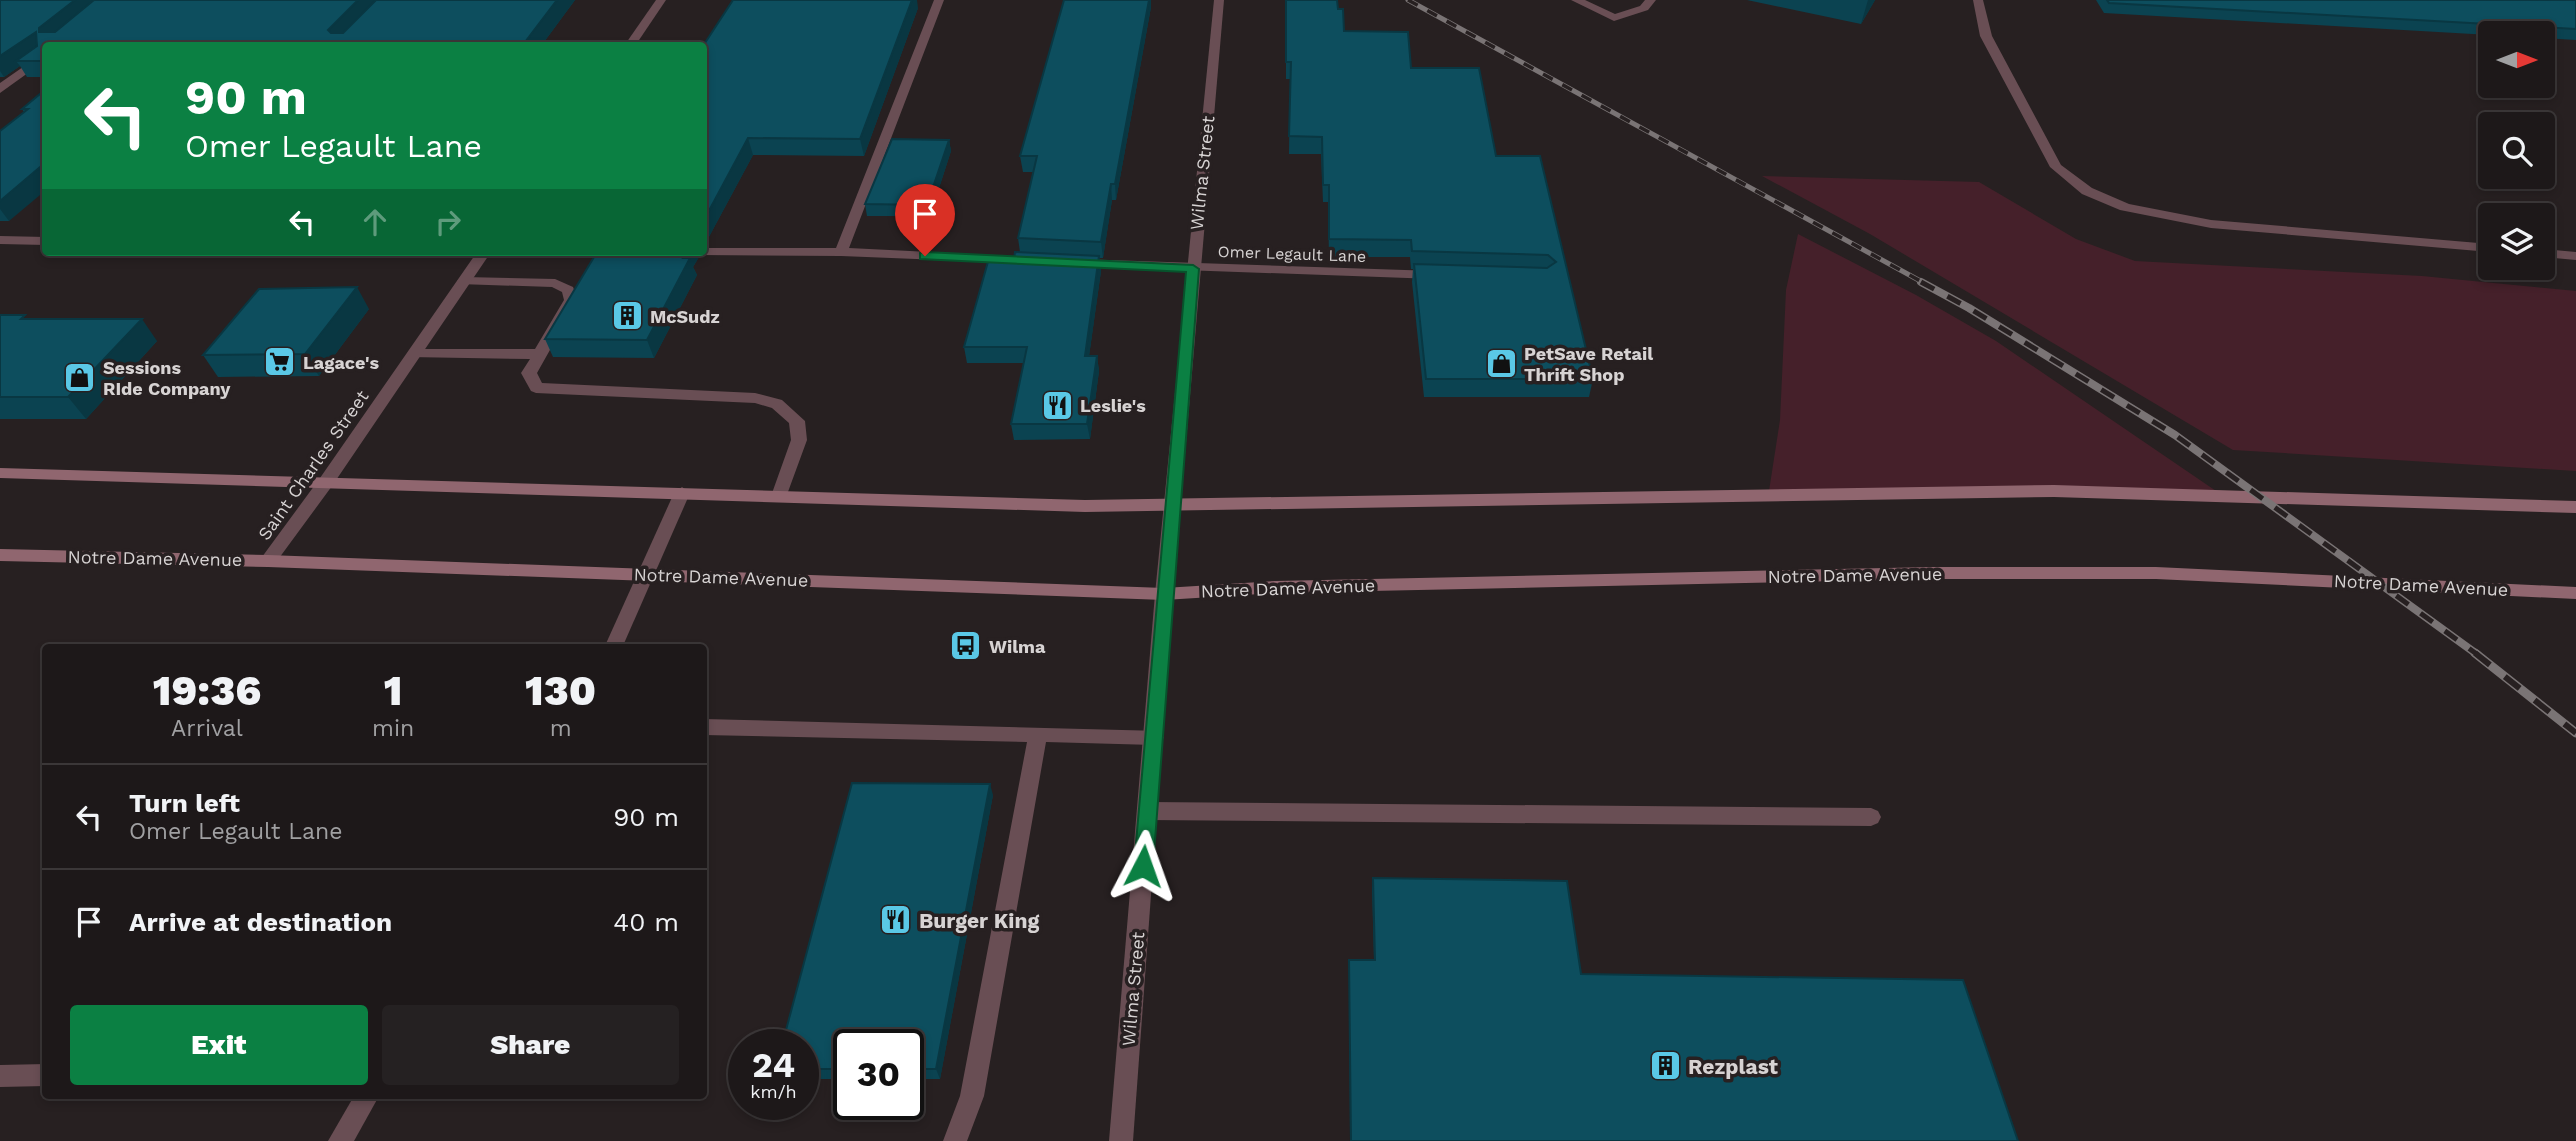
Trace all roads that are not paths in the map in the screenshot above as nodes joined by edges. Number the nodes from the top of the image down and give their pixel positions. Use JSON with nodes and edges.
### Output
{"nodes":[{"id":1,"x":661,"y":0,"type":"edge"},
{"id":2,"x":939,"y":0,"type":"edge"},
{"id":3,"x":1219,"y":0,"type":"edge"},
{"id":4,"x":1576,"y":0,"type":"edge"},
{"id":5,"x":1651,"y":0,"type":"edge"},
{"id":6,"x":1978,"y":0,"type":"edge"},
{"id":7,"x":632,"y":42,"type":"edge"},
{"id":8,"x":42,"y":57,"type":"edge"},
{"id":9,"x":0,"y":89,"type":"edge"},
{"id":10,"x":0,"y":240,"type":"edge"},
{"id":11,"x":42,"y":241,"type":"edge"},
{"id":12,"x":2478,"y":247,"type":"edge"},
{"id":13,"x":707,"y":252,"type":"edge"},
{"id":14,"x":841,"y":252,"type":"junction"},
{"id":15,"x":2555,"y":254,"type":"edge"},
{"id":16,"x":481,"y":256,"type":"edge"},
{"id":17,"x":2576,"y":256,"type":"edge"},
{"id":18,"x":1022,"y":260,"type":"edge"},
{"id":19,"x":1063,"y":262,"type":"edge"},
{"id":20,"x":1193,"y":269,"type":"junction"},
{"id":21,"x":1450,"y":276,"type":"edge"},
{"id":22,"x":464,"y":281,"type":"junction"},
{"id":23,"x":414,"y":354,"type":"junction"},
{"id":24,"x":540,"y":354,"type":"junction"},
{"id":25,"x":0,"y":472,"type":"edge"},
{"id":26,"x":326,"y":482,"type":"junction"},
{"id":27,"x":682,"y":493,"type":"junction"},
{"id":28,"x":779,"y":496,"type":"junction"},
{"id":29,"x":1174,"y":506,"type":"junction"},
{"id":30,"x":2576,"y":507,"type":"edge"},
{"id":31,"x":0,"y":555,"type":"edge"},
{"id":32,"x":268,"y":561,"type":"junction"},
{"id":33,"x":647,"y":574,"type":"junction"},
{"id":34,"x":2576,"y":593,"type":"edge"},
{"id":35,"x":1164,"y":594,"type":"junction"},
{"id":36,"x":615,"y":644,"type":"edge"},
{"id":37,"x":707,"y":727,"type":"edge"},
{"id":38,"x":1038,"y":735,"type":"junction"},
{"id":39,"x":1153,"y":737,"type":"junction"},
{"id":40,"x":1147,"y":811,"type":"junction"},
{"id":41,"x":1871,"y":817,"type":"dead end"},
{"id":42,"x":42,"y":1075,"type":"edge"},
{"id":43,"x":0,"y":1076,"type":"edge"},
{"id":44,"x":365,"y":1099,"type":"edge"},
{"id":45,"x":340,"y":1141,"type":"edge"},
{"id":46,"x":955,"y":1141,"type":"edge"},
{"id":47,"x":1121,"y":1141,"type":"edge"}],
"edges":[{"from":1,"to":7,"type":"street"},
{"from":2,"to":14,"type":"street"},
{"from":3,"to":20,"type":"street","name":"Wilma Street"},
{"from":4,"to":5,"type":"street"},
{"from":6,"to":12,"type":"street"},
{"from":8,"to":9,"type":"street"},
{"from":10,"to":11,"type":"street"},
{"from":13,"to":14,"type":"street"},
{"from":14,"to":18,"type":"street"},
{"from":15,"to":17,"type":"street"},
{"from":16,"to":22,"type":"street","name":"Saint Charles Street"},
{"from":19,"to":20,"type":"street","name":"Omer Legault Lane"},
{"from":20,"to":21,"type":"street","name":"Omer Legault Lane"},
{"from":20,"to":29,"type":"street","name":"Wilma Street"},
{"from":22,"to":23,"type":"street","name":"Saint Charles Street"},
{"from":22,"to":24,"type":"street"},
{"from":23,"to":24,"type":"street"},
{"from":23,"to":26,"type":"street","name":"Saint Charles Street"},
{"from":24,"to":28,"type":"street"},
{"from":25,"to":26,"type":"main road"},
{"from":26,"to":27,"type":"main road"},
{"from":26,"to":32,"type":"street","name":"Saint Charles Street"},
{"from":27,"to":28,"type":"main road"},
{"from":27,"to":33,"type":"street"},
{"from":28,"to":29,"type":"main road"},
{"from":29,"to":30,"type":"main road"},
{"from":29,"to":35,"type":"street","name":"Wilma Street"},
{"from":31,"to":32,"type":"main road","name":"Notre Dame Avenue"},
{"from":32,"to":33,"type":"main road","name":"Notre Dame Avenue"},
{"from":33,"to":35,"type":"main road","name":"Notre Dame Avenue"},
{"from":33,"to":36,"type":"street"},
{"from":34,"to":35,"type":"main road","name":"Notre Dame Avenue"},
{"from":35,"to":39,"type":"street","name":"Wilma Street"},
{"from":37,"to":38,"type":"street"},
{"from":38,"to":39,"type":"street"},
{"from":38,"to":46,"type":"street"},
{"from":39,"to":40,"type":"street","name":"Wilma Street"},
{"from":40,"to":41,"type":"street"},
{"from":40,"to":47,"type":"street","name":"Wilma Street"},
{"from":42,"to":43,"type":"street"},
{"from":44,"to":45,"type":"street"}]}
